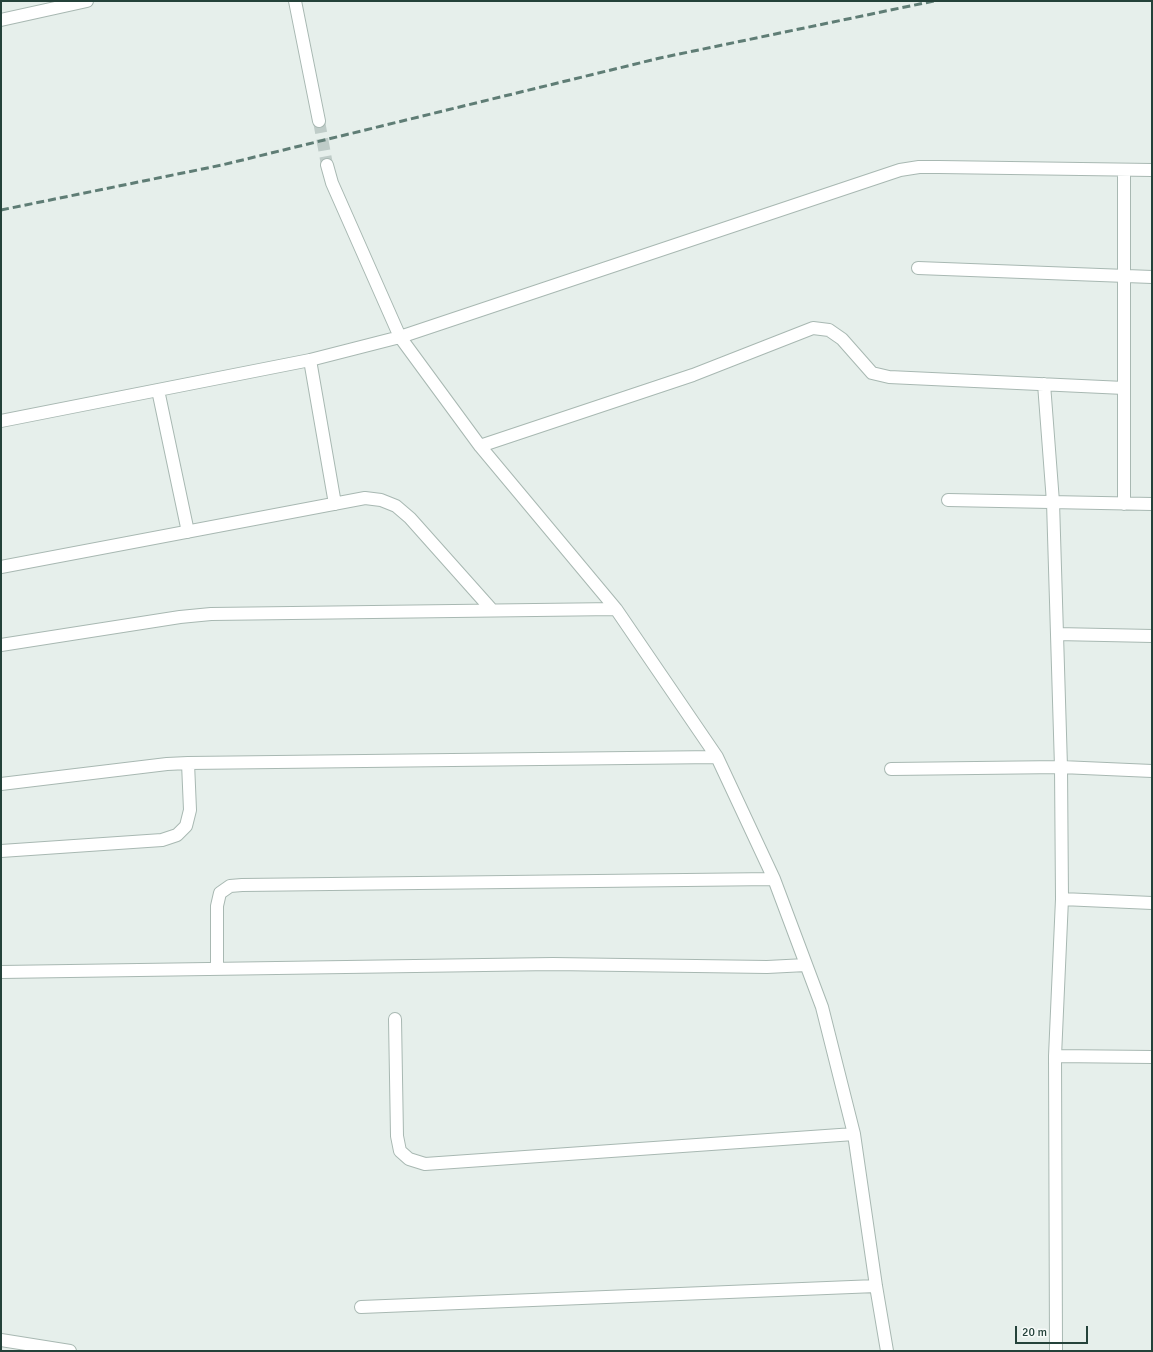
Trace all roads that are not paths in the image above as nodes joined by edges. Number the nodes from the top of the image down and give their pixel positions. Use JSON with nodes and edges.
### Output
{"nodes":[{"id":1,"x":87,"y":1,"type":"edge"},
{"id":2,"x":295,"y":1,"type":"edge"},
{"id":3,"x":1,"y":20,"type":"edge"},
{"id":4,"x":319,"y":121,"type":"tunnel mouth"},
{"id":5,"x":327,"y":165,"type":"tunnel mouth"},
{"id":6,"x":1124,"y":170,"type":"junction"},
{"id":7,"x":1152,"y":170,"type":"edge"},
{"id":8,"x":918,"y":268,"type":"dead end"},
{"id":9,"x":1124,"y":276,"type":"junction"},
{"id":10,"x":1152,"y":277,"type":"edge"},
{"id":11,"x":400,"y":337,"type":"junction"},
{"id":12,"x":310,"y":360,"type":"junction"},
{"id":13,"x":1044,"y":384,"type":"junction"},
{"id":14,"x":1124,"y":388,"type":"junction"},
{"id":15,"x":158,"y":390,"type":"junction"},
{"id":16,"x":1,"y":421,"type":"edge"},
{"id":17,"x":480,"y":446,"type":"junction"},
{"id":18,"x":948,"y":500,"type":"dead end"},
{"id":19,"x":1053,"y":502,"type":"junction"},
{"id":20,"x":335,"y":504,"type":"junction"},
{"id":21,"x":1124,"y":504,"type":"junction"},
{"id":22,"x":1152,"y":504,"type":"edge"},
{"id":23,"x":188,"y":532,"type":"junction"},
{"id":24,"x":1,"y":567,"type":"edge"},
{"id":25,"x":616,"y":609,"type":"junction"},
{"id":26,"x":492,"y":610,"type":"junction"},
{"id":27,"x":1057,"y":634,"type":"junction"},
{"id":28,"x":1152,"y":636,"type":"edge"},
{"id":29,"x":1,"y":645,"type":"edge"},
{"id":30,"x":718,"y":757,"type":"junction"},
{"id":31,"x":188,"y":763,"type":"junction"},
{"id":32,"x":1061,"y":767,"type":"junction"},
{"id":33,"x":890,"y":769,"type":"dead end"},
{"id":34,"x":1152,"y":770,"type":"edge"},
{"id":35,"x":1,"y":784,"type":"edge"},
{"id":36,"x":1,"y":851,"type":"edge"},
{"id":37,"x":774,"y":879,"type":"junction"},
{"id":38,"x":1062,"y":900,"type":"junction"},
{"id":39,"x":1152,"y":904,"type":"edge"},
{"id":40,"x":806,"y":965,"type":"junction"},
{"id":41,"x":217,"y":969,"type":"junction"},
{"id":42,"x":1,"y":972,"type":"edge"},
{"id":43,"x":395,"y":1019,"type":"dead end"},
{"id":44,"x":1055,"y":1056,"type":"junction"},
{"id":45,"x":1152,"y":1057,"type":"edge"},
{"id":46,"x":854,"y":1134,"type":"junction"},
{"id":47,"x":876,"y":1286,"type":"junction"},
{"id":48,"x":361,"y":1307,"type":"dead end"},
{"id":49,"x":1,"y":1340,"type":"edge"},
{"id":50,"x":70,"y":1351,"type":"edge"},
{"id":51,"x":888,"y":1351,"type":"edge"},
{"id":52,"x":1056,"y":1351,"type":"edge"}],
"edges":[{"from":1,"to":3,"type":"street"},
{"from":2,"to":4,"type":"street"},
{"from":5,"to":11,"type":"street"},
{"from":6,"to":7,"type":"street"},
{"from":6,"to":9,"type":"street"},
{"from":6,"to":11,"type":"street"},
{"from":8,"to":9,"type":"street"},
{"from":9,"to":10,"type":"street"},
{"from":9,"to":14,"type":"street"},
{"from":11,"to":12,"type":"street"},
{"from":11,"to":17,"type":"street"},
{"from":12,"to":15,"type":"street"},
{"from":12,"to":20,"type":"street"},
{"from":13,"to":14,"type":"street"},
{"from":13,"to":17,"type":"street"},
{"from":13,"to":19,"type":"street"},
{"from":14,"to":21,"type":"street"},
{"from":15,"to":16,"type":"street"},
{"from":15,"to":23,"type":"street"},
{"from":17,"to":25,"type":"street"},
{"from":18,"to":19,"type":"street"},
{"from":19,"to":21,"type":"street"},
{"from":19,"to":27,"type":"street"},
{"from":20,"to":23,"type":"street"},
{"from":20,"to":26,"type":"street"},
{"from":21,"to":22,"type":"street"},
{"from":23,"to":24,"type":"street"},
{"from":25,"to":26,"type":"street"},
{"from":25,"to":30,"type":"street"},
{"from":26,"to":29,"type":"street"},
{"from":27,"to":28,"type":"street"},
{"from":27,"to":32,"type":"street"},
{"from":30,"to":31,"type":"street"},
{"from":30,"to":37,"type":"street"},
{"from":31,"to":35,"type":"street"},
{"from":31,"to":36,"type":"street"},
{"from":32,"to":33,"type":"street"},
{"from":32,"to":34,"type":"street"},
{"from":32,"to":38,"type":"street"},
{"from":37,"to":40,"type":"street"},
{"from":37,"to":41,"type":"street"},
{"from":38,"to":39,"type":"street"},
{"from":38,"to":44,"type":"street"},
{"from":40,"to":41,"type":"street"},
{"from":40,"to":46,"type":"street"},
{"from":41,"to":42,"type":"street"},
{"from":43,"to":46,"type":"street"},
{"from":44,"to":45,"type":"street"},
{"from":44,"to":52,"type":"street"},
{"from":46,"to":47,"type":"street"},
{"from":47,"to":48,"type":"street"},
{"from":47,"to":51,"type":"street"},
{"from":49,"to":50,"type":"street"}]}
